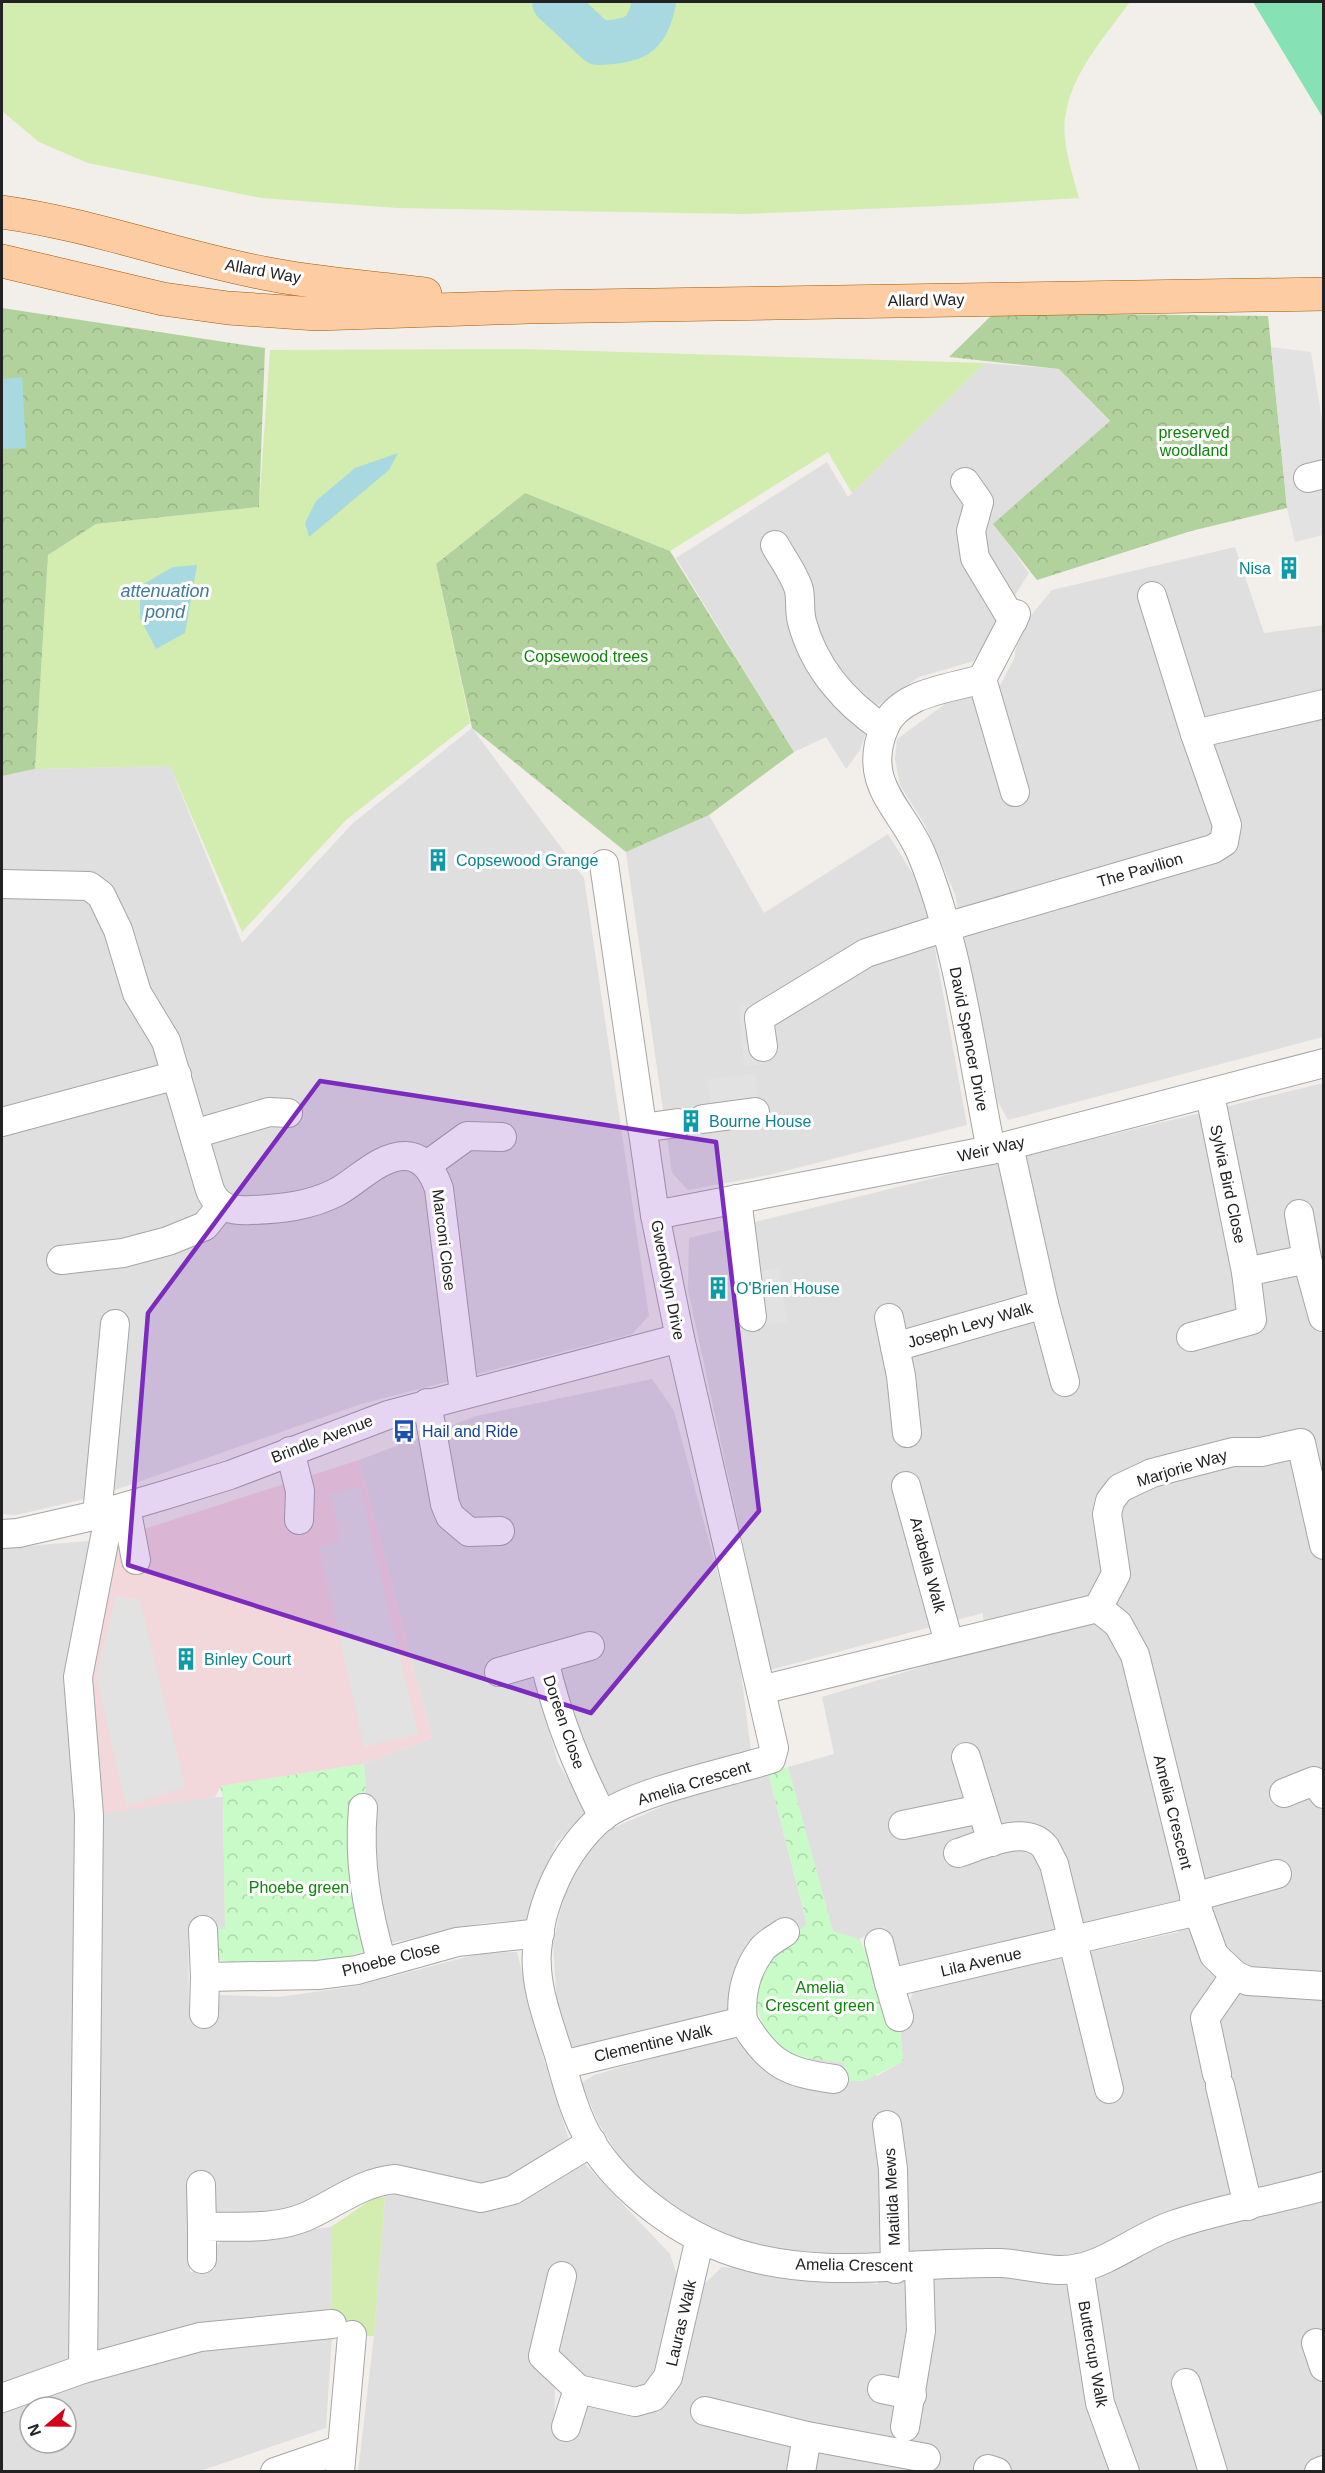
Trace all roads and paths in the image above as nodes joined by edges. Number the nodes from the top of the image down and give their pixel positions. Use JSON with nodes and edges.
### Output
{"nodes":[{"id":1,"x":2,"y":196,"type":"edge"},
{"id":2,"x":2,"y":212,"type":"edge"},
{"id":3,"x":46,"y":218,"type":"junction"},
{"id":4,"x":2,"y":261,"type":"edge"},
{"id":5,"x":2,"y":280,"type":"edge"},
{"id":6,"x":1323,"y":294,"type":"edge"},
{"id":7,"x":140,"y":295,"type":"junction"},
{"id":8,"x":528,"y":307,"type":"junction"},
{"id":9,"x":965,"y":482,"type":"dead end"},
{"id":10,"x":775,"y":545,"type":"dead end"},
{"id":11,"x":1152,"y":596,"type":"dead end"},
{"id":12,"x":982,"y":679,"type":"junction"},
{"id":13,"x":1323,"y":704,"type":"edge"},
{"id":14,"x":884,"y":729,"type":"junction"},
{"id":15,"x":1195,"y":734,"type":"junction"},
{"id":16,"x":1016,"y":792,"type":"dead end"},
{"id":17,"x":603,"y":864,"type":"dead end"},
{"id":18,"x":2,"y":884,"type":"edge"},
{"id":19,"x":946,"y":927,"type":"junction"},
{"id":20,"x":763,"y":1047,"type":"dead end"},
{"id":21,"x":1323,"y":1063,"type":"edge"},
{"id":22,"x":177,"y":1075,"type":"junction"},
{"id":23,"x":1210,"y":1095,"type":"junction"},
{"id":24,"x":755,"y":1112,"type":"dead end"},
{"id":25,"x":288,"y":1113,"type":"dead end"},
{"id":26,"x":2,"y":1122,"type":"edge"},
{"id":27,"x":642,"y":1128,"type":"junction"},
{"id":28,"x":194,"y":1134,"type":"junction"},
{"id":29,"x":502,"y":1137,"type":"dead end"},
{"id":30,"x":1000,"y":1148,"type":"junction"},
{"id":31,"x":427,"y":1165,"type":"junction"},
{"id":32,"x":737,"y":1200,"type":"junction"},
{"id":33,"x":221,"y":1206,"type":"junction"},
{"id":34,"x":1299,"y":1214,"type":"dead end"},
{"id":35,"x":655,"y":1215,"type":"junction"},
{"id":36,"x":1307,"y":1258,"type":"junction"},
{"id":37,"x":61,"y":1260,"type":"dead end"},
{"id":38,"x":1246,"y":1272,"type":"junction"},
{"id":39,"x":1044,"y":1304,"type":"junction"},
{"id":40,"x":752,"y":1317,"type":"dead end"},
{"id":41,"x":1323,"y":1317,"type":"edge"},
{"id":42,"x":889,"y":1318,"type":"dead end"},
{"id":43,"x":115,"y":1324,"type":"dead end"},
{"id":44,"x":1191,"y":1337,"type":"dead end"},
{"id":45,"x":680,"y":1338,"type":"junction"},
{"id":46,"x":895,"y":1347,"type":"junction"},
{"id":47,"x":1065,"y":1382,"type":"dead end"},
{"id":48,"x":464,"y":1393,"type":"junction"},
{"id":49,"x":427,"y":1403,"type":"junction"},
{"id":50,"x":907,"y":1433,"type":"dead end"},
{"id":51,"x":1312,"y":1440,"type":"edge"},
{"id":52,"x":290,"y":1451,"type":"junction"},
{"id":53,"x":906,"y":1486,"type":"dead end"},
{"id":54,"x":111,"y":1511,"type":"junction"},
{"id":55,"x":299,"y":1520,"type":"dead end"},
{"id":56,"x":500,"y":1531,"type":"dead end"},
{"id":57,"x":2,"y":1534,"type":"edge"},
{"id":58,"x":1323,"y":1545,"type":"edge"},
{"id":59,"x":136,"y":1560,"type":"dead end"},
{"id":60,"x":1098,"y":1608,"type":"junction"},
{"id":61,"x":949,"y":1643,"type":"junction"},
{"id":62,"x":590,"y":1646,"type":"dead end"},
{"id":63,"x":544,"y":1659,"type":"junction"},
{"id":64,"x":499,"y":1672,"type":"dead end"},
{"id":65,"x":761,"y":1690,"type":"junction"},
{"id":66,"x":966,"y":1757,"type":"dead end"},
{"id":67,"x":1320,"y":1782,"type":"edge"},
{"id":68,"x":1284,"y":1793,"type":"dead end"},
{"id":69,"x":363,"y":1808,"type":"dead end"},
{"id":70,"x":981,"y":1809,"type":"junction"},
{"id":71,"x":603,"y":1817,"type":"junction"},
{"id":72,"x":903,"y":1825,"type":"dead end"},
{"id":73,"x":992,"y":1842,"type":"junction"},
{"id":74,"x":958,"y":1853,"type":"dead end"},
{"id":75,"x":1277,"y":1874,"type":"dead end"},
{"id":76,"x":1196,"y":1904,"type":"junction"},
{"id":77,"x":203,"y":1930,"type":"dead end"},
{"id":78,"x":785,"y":1932,"type":"dead end"},
{"id":79,"x":540,"y":1933,"type":"junction"},
{"id":80,"x":1073,"y":1940,"type":"junction"},
{"id":81,"x":879,"y":1943,"type":"dead end"},
{"id":82,"x":382,"y":1963,"type":"junction"},
{"id":83,"x":1235,"y":1975,"type":"junction"},
{"id":84,"x":205,"y":1977,"type":"junction"},
{"id":85,"x":889,"y":1983,"type":"junction"},
{"id":86,"x":1323,"y":1986,"type":"edge"},
{"id":87,"x":204,"y":2014,"type":"dead end"},
{"id":88,"x":899,"y":2017,"type":"dead end"},
{"id":89,"x":744,"y":2021,"type":"junction"},
{"id":90,"x":562,"y":2065,"type":"junction"},
{"id":91,"x":834,"y":2079,"type":"dead end"},
{"id":92,"x":1109,"y":2088,"type":"dead end"},
{"id":93,"x":887,"y":2124,"type":"dead end"},
{"id":94,"x":592,"y":2142,"type":"junction"},
{"id":95,"x":201,"y":2185,"type":"dead end"},
{"id":96,"x":1323,"y":2186,"type":"edge"},
{"id":97,"x":1248,"y":2206,"type":"junction"},
{"id":98,"x":202,"y":2227,"type":"junction"},
{"id":99,"x":700,"y":2238,"type":"junction"},
{"id":100,"x":202,"y":2259,"type":"dead end"},
{"id":101,"x":907,"y":2268,"type":"junction"},
{"id":102,"x":1079,"y":2268,"type":"junction"},
{"id":103,"x":562,"y":2276,"type":"dead end"},
{"id":104,"x":83,"y":2368,"type":"junction"},
{"id":105,"x":1186,"y":2383,"type":"dead end"},
{"id":106,"x":578,"y":2389,"type":"junction"},
{"id":107,"x":882,"y":2389,"type":"dead end"},
{"id":108,"x":912,"y":2395,"type":"junction"},
{"id":109,"x":2,"y":2398,"type":"edge"},
{"id":110,"x":705,"y":2411,"type":"dead end"},
{"id":111,"x":566,"y":2427,"type":"dead end"},
{"id":112,"x":905,"y":2427,"type":"dead end"},
{"id":113,"x":807,"y":2436,"type":"junction"},
{"id":114,"x":926,"y":2458,"type":"dead end"},
{"id":115,"x":341,"y":2460,"type":"edge"},
{"id":116,"x":1323,"y":2470,"type":"edge"},
{"id":117,"x":275,"y":2472,"type":"edge"},
{"id":118,"x":801,"y":2472,"type":"edge"},
{"id":119,"x":1125,"y":2472,"type":"edge"},
{"id":120,"x":1213,"y":2472,"type":"edge"},
{"id":121,"x":1319,"y":2472,"type":"edge"}],
"edges":[{"from":1,"to":3,"type":"main road"},
{"from":2,"to":3,"type":"main road","name":"Allard Way"},
{"from":3,"to":8,"type":"main road","name":"Allard Way"},
{"from":4,"to":7,"type":"main road","name":"Allard Way"},
{"from":5,"to":7,"type":"main road","name":"Allard Way"},
{"from":6,"to":8,"type":"main road","name":"Allard Way"},
{"from":7,"to":8,"type":"main road","name":"Allard Way"},
{"from":9,"to":12,"type":"street"},
{"from":10,"to":14,"type":"street"},
{"from":11,"to":15,"type":"street","name":"The Pavilion"},
{"from":12,"to":14,"type":"street","name":"David Spencer Drive"},
{"from":12,"to":16,"type":"street"},
{"from":13,"to":15,"type":"street"},
{"from":14,"to":19,"type":"street","name":"David Spencer Drive"},
{"from":15,"to":19,"type":"street","name":"The Pavilion"},
{"from":17,"to":27,"type":"street","name":"Gwendolyn Drive"},
{"from":18,"to":22,"type":"street"},
{"from":19,"to":20,"type":"street"},
{"from":19,"to":30,"type":"street","name":"David Spencer Drive"},
{"from":21,"to":23,"type":"street","name":"Weir Way"},
{"from":22,"to":26,"type":"street"},
{"from":22,"to":28,"type":"street"},
{"from":23,"to":30,"type":"street","name":"Weir Way"},
{"from":23,"to":38,"type":"street","name":"Sylvia Bird Close"},
{"from":24,"to":27,"type":"street"},
{"from":25,"to":28,"type":"street"},
{"from":27,"to":35,"type":"street","name":"Gwendolyn Drive"},
{"from":28,"to":33,"type":"street"},
{"from":29,"to":31,"type":"street"},
{"from":30,"to":32,"type":"street","name":"Weir Way"},
{"from":30,"to":39,"type":"street","name":"Joseph Levy Walk"},
{"from":31,"to":33,"type":"street"},
{"from":31,"to":48,"type":"street","name":"Marconi Close"},
{"from":32,"to":35,"type":"street","name":"Weir Way"},
{"from":32,"to":40,"type":"street"},
{"from":33,"to":37,"type":"street"},
{"from":34,"to":36,"type":"street"},
{"from":35,"to":45,"type":"street","name":"Gwendolyn Drive"},
{"from":36,"to":38,"type":"street"},
{"from":36,"to":41,"type":"street"},
{"from":38,"to":44,"type":"street","name":"Sylvia Bird Close"},
{"from":39,"to":46,"type":"street","name":"Joseph Levy Walk"},
{"from":39,"to":47,"type":"street","name":"Joseph Levy Walk"},
{"from":42,"to":46,"type":"street","name":"Joseph Levy Walk"},
{"from":43,"to":54,"type":"street"},
{"from":45,"to":48,"type":"street","name":"Brindle Avenue"},
{"from":45,"to":65,"type":"street","name":"Gwendolyn Drive"},
{"from":46,"to":50,"type":"street","name":"Joseph Levy Walk"},
{"from":48,"to":49,"type":"street","name":"Brindle Avenue"},
{"from":49,"to":52,"type":"street","name":"Brindle Avenue"},
{"from":49,"to":56,"type":"street"},
{"from":51,"to":58,"type":"street","name":"Marjorie Way"},
{"from":51,"to":60,"type":"street","name":"Marjorie Way"},
{"from":52,"to":54,"type":"street","name":"Brindle Avenue"},
{"from":52,"to":55,"type":"street"},
{"from":53,"to":61,"type":"street","name":"Arabella Walk"},
{"from":54,"to":57,"type":"street","name":"Brindle Avenue"},
{"from":54,"to":59,"type":"street"},
{"from":54,"to":104,"type":"street"},
{"from":60,"to":61,"type":"street"},
{"from":60,"to":76,"type":"street","name":"Amelia Crescent"},
{"from":61,"to":65,"type":"street"},
{"from":62,"to":63,"type":"street","name":"Doreen Close"},
{"from":63,"to":64,"type":"street","name":"Doreen Close"},
{"from":63,"to":71,"type":"street","name":"Doreen Close"},
{"from":65,"to":71,"type":"street","name":"Amelia Crescent"},
{"from":66,"to":70,"type":"street"},
{"from":67,"to":68,"type":"street"},
{"from":69,"to":82,"type":"street"},
{"from":70,"to":72,"type":"street"},
{"from":70,"to":73,"type":"street"},
{"from":71,"to":79,"type":"street","name":"Amelia Crescent"},
{"from":73,"to":74,"type":"street"},
{"from":73,"to":80,"type":"street"},
{"from":75,"to":76,"type":"street","name":"Lila Avenue"},
{"from":76,"to":80,"type":"street","name":"Lila Avenue"},
{"from":76,"to":83,"type":"street","name":"Amelia Crescent"},
{"from":77,"to":84,"type":"street"},
{"from":78,"to":89,"type":"street"},
{"from":79,"to":82,"type":"street","name":"Phoebe Close"},
{"from":79,"to":90,"type":"street","name":"Amelia Crescent"},
{"from":80,"to":85,"type":"street","name":"Lila Avenue"},
{"from":80,"to":92,"type":"street"},
{"from":81,"to":85,"type":"street"},
{"from":82,"to":84,"type":"street","name":"Phoebe Close"},
{"from":83,"to":86,"type":"street","name":"Amelia Crescent"},
{"from":83,"to":97,"type":"street"},
{"from":84,"to":87,"type":"street"},
{"from":85,"to":88,"type":"street"},
{"from":89,"to":90,"type":"street","name":"Clementine Walk"},
{"from":89,"to":91,"type":"street"},
{"from":90,"to":94,"type":"street","name":"Amelia Crescent"},
{"from":93,"to":101,"type":"street","name":"Matilda Mews"},
{"from":94,"to":98,"type":"street"},
{"from":94,"to":99,"type":"street","name":"Amelia Crescent"},
{"from":95,"to":98,"type":"street"},
{"from":96,"to":97,"type":"street","name":"Amelia Crescent"},
{"from":97,"to":102,"type":"street","name":"Amelia Crescent"},
{"from":98,"to":100,"type":"street"},
{"from":99,"to":101,"type":"street","name":"Amelia Crescent"},
{"from":99,"to":106,"type":"street","name":"Lauras Walk"},
{"from":101,"to":102,"type":"street","name":"Amelia Crescent"},
{"from":101,"to":108,"type":"street","name":"Matilda Mews"},
{"from":102,"to":119,"type":"street","name":"Buttercup Walk"},
{"from":103,"to":106,"type":"street"},
{"from":104,"to":109,"type":"street"},
{"from":104,"to":115,"type":"street"},
{"from":105,"to":120,"type":"street"},
{"from":106,"to":111,"type":"street"},
{"from":107,"to":108,"type":"street"},
{"from":108,"to":112,"type":"street","name":"Matilda Mews"},
{"from":110,"to":113,"type":"street"},
{"from":113,"to":114,"type":"street"},
{"from":113,"to":118,"type":"street"},
{"from":115,"to":117,"type":"street"},
{"from":116,"to":121,"type":"street"}]}
